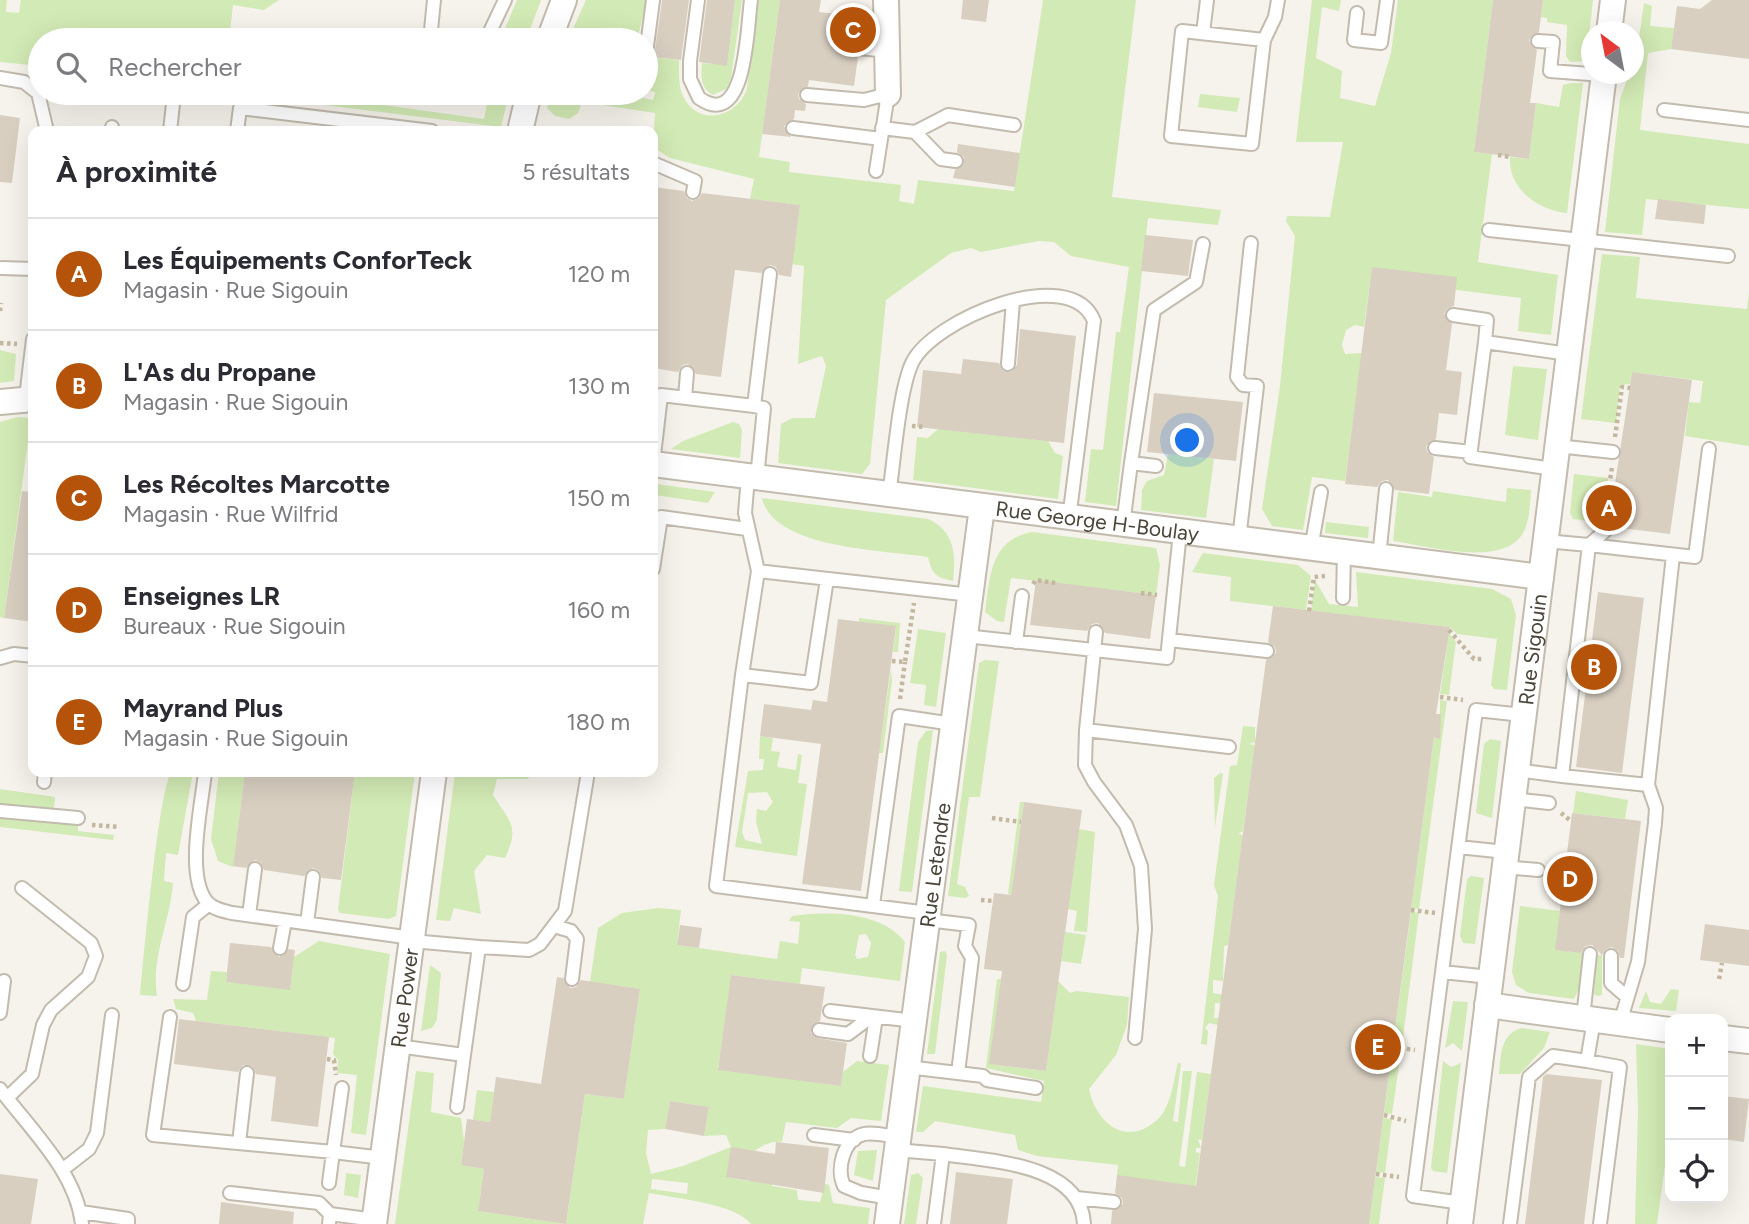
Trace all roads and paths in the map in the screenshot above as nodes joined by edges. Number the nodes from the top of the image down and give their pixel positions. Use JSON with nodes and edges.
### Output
{"nodes":[{"id":1,"x":434,"y":0,"type":"edge"},
{"id":2,"x":505,"y":0,"type":"edge"},
{"id":3,"x":564,"y":0,"type":"edge"},
{"id":4,"x":653,"y":0,"type":"edge"},
{"id":5,"x":698,"y":0,"type":"edge"},
{"id":6,"x":751,"y":0,"type":"edge"},
{"id":7,"x":886,"y":0,"type":"edge"},
{"id":8,"x":1207,"y":0,"type":"edge"},
{"id":9,"x":1278,"y":0,"type":"edge"},
{"id":10,"x":1387,"y":0,"type":"edge"},
{"id":11,"x":1613,"y":0,"type":"edge"},
{"id":12,"x":1357,"y":13,"type":"dead end"},
{"id":13,"x":1610,"y":21,"type":"edge"},
{"id":14,"x":431,"y":28,"type":"edge"},
{"id":15,"x":492,"y":28,"type":"edge"},
{"id":16,"x":553,"y":28,"type":"edge"},
{"id":17,"x":649,"y":28,"type":"edge"},
{"id":18,"x":1203,"y":33,"type":"junction"},
{"id":19,"x":1264,"y":40,"type":"junction"},
{"id":20,"x":1538,"y":41,"type":"dead end"},
{"id":21,"x":859,"y":48,"type":"dead end"},
{"id":22,"x":888,"y":51,"type":"junction"},
{"id":23,"x":1581,"y":73,"type":"edge"},
{"id":24,"x":0,"y":78,"type":"edge"},
{"id":25,"x":1603,"y":84,"type":"edge"},
{"id":26,"x":28,"y":85,"type":"edge"},
{"id":27,"x":888,"y":94,"type":"junction"},
{"id":28,"x":807,"y":95,"type":"dead end"},
{"id":29,"x":41,"y":105,"type":"edge"},
{"id":30,"x":173,"y":105,"type":"edge"},
{"id":31,"x":526,"y":105,"type":"edge"},
{"id":32,"x":1664,"y":110,"type":"dead end"},
{"id":33,"x":1749,"y":120,"type":"edge"},
{"id":34,"x":1014,"y":125,"type":"dead end"},
{"id":35,"x":46,"y":126,"type":"edge"},
{"id":36,"x":171,"y":126,"type":"edge"},
{"id":37,"x":238,"y":126,"type":"edge"},
{"id":38,"x":390,"y":126,"type":"edge"},
{"id":39,"x":521,"y":126,"type":"edge"},
{"id":40,"x":793,"y":128,"type":"dead end"},
{"id":41,"x":915,"y":132,"type":"junction"},
{"id":42,"x":881,"y":134,"type":"junction"},
{"id":43,"x":1498,"y":155,"type":"dead end"},
{"id":44,"x":1510,"y":157,"type":"dead end"},
{"id":45,"x":956,"y":161,"type":"dead end"},
{"id":46,"x":658,"y":165,"type":"edge"},
{"id":47,"x":876,"y":171,"type":"dead end"},
{"id":48,"x":693,"y":192,"type":"dead end"},
{"id":49,"x":1489,"y":230,"type":"dead end"},
{"id":50,"x":1582,"y":242,"type":"junction"},
{"id":51,"x":1251,"y":243,"type":"dead end"},
{"id":52,"x":1203,"y":244,"type":"dead end"},
{"id":53,"x":1728,"y":256,"type":"dead end"},
{"id":54,"x":2,"y":268,"type":"dead end"},
{"id":55,"x":28,"y":269,"type":"edge"},
{"id":56,"x":770,"y":274,"type":"dead end"},
{"id":57,"x":1013,"y":302,"type":"junction"},
{"id":58,"x":1,"y":303,"type":"edge"},
{"id":59,"x":0,"y":311,"type":"edge"},
{"id":60,"x":1453,"y":315,"type":"dead end"},
{"id":61,"x":1485,"y":342,"type":"junction"},
{"id":62,"x":1568,"y":354,"type":"junction"},
{"id":63,"x":1008,"y":364,"type":"dead end"},
{"id":64,"x":687,"y":373,"type":"dead end"},
{"id":65,"x":1630,"y":388,"type":"dead end"},
{"id":66,"x":685,"y":398,"type":"junction"},
{"id":67,"x":28,"y":399,"type":"edge"},
{"id":68,"x":0,"y":402,"type":"edge"},
{"id":69,"x":754,"y":406,"type":"junction"},
{"id":70,"x":658,"y":421,"type":"edge"},
{"id":71,"x":1617,"y":423,"type":"dead end"},
{"id":72,"x":917,"y":427,"type":"dead end"},
{"id":73,"x":925,"y":428,"type":"dead end"},
{"id":74,"x":1435,"y":448,"type":"dead end"},
{"id":75,"x":1709,"y":449,"type":"dead end"},
{"id":76,"x":1471,"y":452,"type":"junction"},
{"id":77,"x":1613,"y":452,"type":"dead end"},
{"id":78,"x":1556,"y":458,"type":"junction"},
{"id":79,"x":1131,"y":463,"type":"junction"},
{"id":80,"x":658,"y":465,"type":"edge"},
{"id":81,"x":1156,"y":466,"type":"dead end"},
{"id":82,"x":752,"y":478,"type":"junction"},
{"id":83,"x":1611,"y":478,"type":"dead end"},
{"id":84,"x":1386,"y":489,"type":"dead end"},
{"id":85,"x":1321,"y":492,"type":"dead end"},
{"id":86,"x":889,"y":495,"type":"junction"},
{"id":87,"x":982,"y":508,"type":"junction"},
{"id":88,"x":658,"y":516,"type":"edge"},
{"id":89,"x":1069,"y":519,"type":"junction"},
{"id":90,"x":1124,"y":525,"type":"junction"},
{"id":91,"x":1605,"y":527,"type":"joint"},
{"id":92,"x":747,"y":529,"type":"junction"},
{"id":93,"x":1180,"y":532,"type":"junction"},
{"id":94,"x":1238,"y":539,"type":"junction"},
{"id":95,"x":1545,"y":541,"type":"junction"},
{"id":96,"x":1589,"y":545,"type":"junction"},
{"id":97,"x":1311,"y":549,"type":"junction"},
{"id":98,"x":1344,"y":553,"type":"junction"},
{"id":99,"x":1673,"y":555,"type":"junction"},
{"id":100,"x":1380,"y":557,"type":"junction"},
{"id":101,"x":758,"y":571,"type":"junction"},
{"id":102,"x":1314,"y":577,"type":"dead end"},
{"id":103,"x":1541,"y":577,"type":"junction"},
{"id":104,"x":827,"y":579,"type":"junction"},
{"id":105,"x":1036,"y":580,"type":"dead end"},
{"id":106,"x":1055,"y":583,"type":"dead end"},
{"id":107,"x":1141,"y":593,"type":"dead end"},
{"id":108,"x":971,"y":595,"type":"junction"},
{"id":109,"x":1156,"y":595,"type":"dead end"},
{"id":110,"x":1022,"y":596,"type":"dead end"},
{"id":111,"x":1343,"y":598,"type":"dead end"},
{"id":112,"x":1309,"y":611,"type":"dead end"},
{"id":113,"x":910,"y":628,"type":"dead end"},
{"id":114,"x":1449,"y":630,"type":"dead end"},
{"id":115,"x":1096,"y":632,"type":"dead end"},
{"id":116,"x":965,"y":636,"type":"junction"},
{"id":117,"x":1169,"y":640,"type":"junction"},
{"id":118,"x":1016,"y":642,"type":"junction"},
{"id":119,"x":1094,"y":650,"type":"junction"},
{"id":120,"x":1267,"y":651,"type":"dead end"},
{"id":121,"x":28,"y":655,"type":"edge"},
{"id":122,"x":0,"y":658,"type":"edge"},
{"id":123,"x":1483,"y":659,"type":"dead end"},
{"id":124,"x":892,"y":661,"type":"dead end"},
{"id":125,"x":905,"y":662,"type":"junction"},
{"id":126,"x":742,"y":676,"type":"junction"},
{"id":127,"x":901,"y":682,"type":"dead end"},
{"id":128,"x":1440,"y":697,"type":"dead end"},
{"id":129,"x":1448,"y":698,"type":"dead end"},
{"id":130,"x":1523,"y":715,"type":"junction"},
{"id":131,"x":953,"y":724,"type":"junction"},
{"id":132,"x":1086,"y":730,"type":"junction"},
{"id":133,"x":1229,"y":747,"type":"dead end"},
{"id":134,"x":1516,"y":770,"type":"junction"},
{"id":135,"x":1563,"y":776,"type":"junction"},
{"id":136,"x":205,"y":777,"type":"edge"},
{"id":137,"x":433,"y":777,"type":"edge"},
{"id":138,"x":587,"y":777,"type":"edge"},
{"id":139,"x":1648,"y":785,"type":"junction"},
{"id":140,"x":1513,"y":799,"type":"junction"},
{"id":141,"x":1549,"y":803,"type":"dead end"},
{"id":142,"x":0,"y":811,"type":"edge"},
{"id":143,"x":992,"y":818,"type":"dead end"},
{"id":144,"x":84,"y":819,"type":"joint"},
{"id":145,"x":1021,"y":822,"type":"dead end"},
{"id":146,"x":120,"y":827,"type":"dead end"},
{"id":147,"x":1458,"y":847,"type":"junction"},
{"id":148,"x":1505,"y":859,"type":"junction"},
{"id":149,"x":255,"y":869,"type":"dead end"},
{"id":150,"x":1538,"y":870,"type":"dead end"},
{"id":151,"x":313,"y":877,"type":"dead end"},
{"id":152,"x":22,"y":888,"type":"dead end"},
{"id":153,"x":981,"y":900,"type":"dead end"},
{"id":154,"x":993,"y":901,"type":"dead end"},
{"id":155,"x":209,"y":904,"type":"junction"},
{"id":156,"x":873,"y":905,"type":"junction"},
{"id":157,"x":1411,"y":910,"type":"dead end"},
{"id":158,"x":1419,"y":911,"type":"dead end"},
{"id":159,"x":249,"y":915,"type":"junction"},
{"id":160,"x":928,"y":917,"type":"junction"},
{"id":161,"x":285,"y":920,"type":"junction"},
{"id":162,"x":307,"y":923,"type":"junction"},
{"id":163,"x":554,"y":926,"type":"junction"},
{"id":164,"x":412,"y":939,"type":"junction"},
{"id":165,"x":479,"y":947,"type":"junction"},
{"id":166,"x":280,"y":948,"type":"dead end"},
{"id":167,"x":1590,"y":954,"type":"dead end"},
{"id":168,"x":1611,"y":956,"type":"dead end"},
{"id":169,"x":1722,"y":962,"type":"dead end"},
{"id":170,"x":1442,"y":972,"type":"junction"},
{"id":171,"x":1490,"y":977,"type":"junction"},
{"id":172,"x":572,"y":979,"type":"dead end"},
{"id":173,"x":1718,"y":979,"type":"dead end"},
{"id":174,"x":4,"y":981,"type":"dead end"},
{"id":175,"x":183,"y":984,"type":"dead end"},
{"id":176,"x":1627,"y":997,"type":"junction"},
{"id":177,"x":1487,"y":1005,"type":"junction"},
{"id":178,"x":830,"y":1010,"type":"dead end"},
{"id":179,"x":0,"y":1013,"type":"edge"},
{"id":180,"x":112,"y":1014,"type":"dead end"},
{"id":181,"x":874,"y":1016,"type":"junction"},
{"id":182,"x":170,"y":1017,"type":"dead end"},
{"id":183,"x":1589,"y":1019,"type":"junction"},
{"id":184,"x":914,"y":1021,"type":"junction"},
{"id":185,"x":1620,"y":1023,"type":"junction"},
{"id":186,"x":1665,"y":1029,"type":"edge"},
{"id":187,"x":819,"y":1030,"type":"dead end"},
{"id":188,"x":1135,"y":1038,"type":"dead end"},
{"id":189,"x":1728,"y":1039,"type":"edge"},
{"id":190,"x":1749,"y":1041,"type":"edge"},
{"id":191,"x":397,"y":1046,"type":"junction"},
{"id":192,"x":1393,"y":1047,"type":"dead end"},
{"id":193,"x":1401,"y":1048,"type":"dead end"},
{"id":194,"x":464,"y":1055,"type":"junction"},
{"id":195,"x":870,"y":1056,"type":"dead end"},
{"id":196,"x":327,"y":1059,"type":"dead end"},
{"id":197,"x":1587,"y":1061,"type":"junction"},
{"id":198,"x":907,"y":1067,"type":"junction"},
{"id":199,"x":335,"y":1072,"type":"dead end"},
{"id":200,"x":247,"y":1073,"type":"dead end"},
{"id":201,"x":958,"y":1073,"type":"junction"},
{"id":202,"x":342,"y":1088,"type":"dead end"},
{"id":203,"x":1036,"y":1088,"type":"dead end"},
{"id":204,"x":3,"y":1093,"type":"edge"},
{"id":205,"x":457,"y":1107,"type":"dead end"},
{"id":206,"x":1384,"y":1115,"type":"dead end"},
{"id":207,"x":1392,"y":1116,"type":"dead end"},
{"id":208,"x":814,"y":1135,"type":"dead end"},
{"id":209,"x":854,"y":1140,"type":"junction"},
{"id":210,"x":239,"y":1143,"type":"junction"},
{"id":211,"x":897,"y":1144,"type":"junction"},
{"id":212,"x":332,"y":1152,"type":"junction"},
{"id":213,"x":943,"y":1154,"type":"junction"},
{"id":214,"x":383,"y":1157,"type":"junction"},
{"id":215,"x":62,"y":1170,"type":"junction"},
{"id":216,"x":1376,"y":1174,"type":"dead end"},
{"id":217,"x":826,"y":1175,"type":"dead end"},
{"id":218,"x":1385,"y":1175,"type":"dead end"},
{"id":219,"x":841,"y":1177,"type":"junction"},
{"id":220,"x":329,"y":1183,"type":"dead end"},
{"id":221,"x":230,"y":1193,"type":"dead end"},
{"id":222,"x":890,"y":1198,"type":"junction"},
{"id":223,"x":1077,"y":1198,"type":"junction"},
{"id":224,"x":1114,"y":1202,"type":"dead end"},
{"id":225,"x":1461,"y":1213,"type":"edge"},
{"id":226,"x":81,"y":1218,"type":"edge"},
{"id":227,"x":329,"y":1219,"type":"edge"},
{"id":228,"x":374,"y":1222,"type":"edge"},
{"id":229,"x":128,"y":1224,"type":"edge"},
{"id":230,"x":887,"y":1224,"type":"edge"},
{"id":231,"x":934,"y":1224,"type":"edge"},
{"id":232,"x":1084,"y":1224,"type":"edge"},
{"id":233,"x":1510,"y":1224,"type":"edge"},
{"id":234,"x":1600,"y":1224,"type":"edge"}],
"edges":[{"from":1,"to":14,"type":"lane"},
{"from":2,"to":15,"type":"lane"},
{"from":3,"to":16,"type":"street"},
{"from":4,"to":17,"type":"lane"},
{"from":5,"to":6,"type":"lane"},
{"from":7,"to":22,"type":"street"},
{"from":8,"to":18,"type":"lane"},
{"from":9,"to":19,"type":"lane"},
{"from":10,"to":12,"type":"lane"},
{"from":11,"to":13,"type":"street"},
{"from":18,"to":19,"type":"lane"},
{"from":18,"to":19,"type":"lane"},
{"from":20,"to":23,"type":"lane"},
{"from":21,"to":22,"type":"lane"},
{"from":22,"to":27,"type":"street"},
{"from":24,"to":26,"type":"lane"},
{"from":25,"to":50,"type":"street","name":"Rue Sigouin"},
{"from":27,"to":28,"type":"lane"},
{"from":27,"to":42,"type":"lane"},
{"from":29,"to":35,"type":"lane"},
{"from":30,"to":36,"type":"lane"},
{"from":31,"to":39,"type":"street"},
{"from":32,"to":33,"type":"lane"},
{"from":34,"to":41,"type":"lane"},
{"from":37,"to":38,"type":"lane"},
{"from":40,"to":42,"type":"lane"},
{"from":41,"to":42,"type":"lane"},
{"from":41,"to":45,"type":"lane"},
{"from":42,"to":47,"type":"lane"},
{"from":43,"to":44,"type":"path"},
{"from":46,"to":48,"type":"lane"},
{"from":49,"to":50,"type":"lane"},
{"from":50,"to":53,"type":"lane"},
{"from":50,"to":62,"type":"street","name":"Rue Sigouin"},
{"from":51,"to":94,"type":"lane"},
{"from":52,"to":79,"type":"lane"},
{"from":54,"to":55,"type":"lane"},
{"from":56,"to":69,"type":"lane"},
{"from":57,"to":63,"type":"lane"},
{"from":57,"to":86,"type":"lane"},
{"from":57,"to":89,"type":"lane"},
{"from":58,"to":59,"type":"path"},
{"from":60,"to":61,"type":"lane"},
{"from":61,"to":62,"type":"lane"},
{"from":61,"to":76,"type":"lane"},
{"from":62,"to":78,"type":"street","name":"Rue Sigouin"},
{"from":64,"to":66,"type":"lane"},
{"from":65,"to":71,"type":"path"},
{"from":66,"to":69,"type":"lane"},
{"from":66,"to":70,"type":"lane"},
{"from":67,"to":68,"type":"street"},
{"from":69,"to":82,"type":"lane"},
{"from":72,"to":73,"type":"path"},
{"from":74,"to":76,"type":"lane"},
{"from":75,"to":99,"type":"lane"},
{"from":76,"to":78,"type":"lane"},
{"from":77,"to":78,"type":"lane"},
{"from":78,"to":95,"type":"street","name":"Rue Sigouin"},
{"from":79,"to":81,"type":"lane"},
{"from":79,"to":90,"type":"lane"},
{"from":80,"to":82,"type":"street","name":"Rue George H-Boulay"},
{"from":82,"to":86,"type":"street","name":"Rue George H-Boulay"},
{"from":82,"to":92,"type":"lane"},
{"from":83,"to":91,"type":"path"},
{"from":84,"to":100,"type":"lane"},
{"from":85,"to":97,"type":"lane"},
{"from":86,"to":87,"type":"street","name":"Rue George H-Boulay"},
{"from":87,"to":89,"type":"street","name":"Rue George H-Boulay"},
{"from":87,"to":108,"type":"street","name":"Rue Letendre"},
{"from":88,"to":92,"type":"lane"},
{"from":89,"to":90,"type":"street","name":"Rue George H-Boulay"},
{"from":90,"to":93,"type":"street","name":"Rue George H-Boulay"},
{"from":91,"to":96,"type":"lane"},
{"from":92,"to":101,"type":"lane"},
{"from":93,"to":94,"type":"street","name":"Rue George H-Boulay"},
{"from":93,"to":117,"type":"lane"},
{"from":94,"to":97,"type":"street","name":"Rue George H-Boulay"},
{"from":95,"to":96,"type":"lane"},
{"from":95,"to":103,"type":"street","name":"Rue Sigouin"},
{"from":96,"to":99,"type":"lane"},
{"from":96,"to":135,"type":"lane"},
{"from":97,"to":98,"type":"street","name":"Rue George H-Boulay"},
{"from":98,"to":100,"type":"street","name":"Rue George H-Boulay"},
{"from":98,"to":111,"type":"lane"},
{"from":99,"to":139,"type":"lane"},
{"from":100,"to":103,"type":"street","name":"Rue George H-Boulay"},
{"from":101,"to":104,"type":"lane"},
{"from":101,"to":126,"type":"lane"},
{"from":102,"to":112,"type":"path"},
{"from":103,"to":130,"type":"street","name":"Rue Sigouin"},
{"from":104,"to":108,"type":"lane"},
{"from":104,"to":126,"type":"lane"},
{"from":105,"to":106,"type":"path"},
{"from":107,"to":109,"type":"path"},
{"from":108,"to":116,"type":"street","name":"Rue Letendre"},
{"from":110,"to":118,"type":"lane"},
{"from":113,"to":125,"type":"path"},
{"from":114,"to":123,"type":"path"},
{"from":115,"to":119,"type":"lane"},
{"from":116,"to":118,"type":"lane"},
{"from":116,"to":131,"type":"street","name":"Rue Letendre"},
{"from":117,"to":119,"type":"lane"},
{"from":117,"to":120,"type":"lane"},
{"from":118,"to":119,"type":"lane"},
{"from":119,"to":132,"type":"lane"},
{"from":121,"to":122,"type":"lane"},
{"from":124,"to":125,"type":"path"},
{"from":125,"to":127,"type":"path"},
{"from":126,"to":156,"type":"lane"},
{"from":128,"to":129,"type":"path"},
{"from":130,"to":134,"type":"street","name":"Rue Sigouin"},
{"from":130,"to":147,"type":"lane"},
{"from":131,"to":156,"type":"lane"},
{"from":131,"to":160,"type":"street","name":"Rue Letendre"},
{"from":132,"to":133,"type":"lane"},
{"from":132,"to":188,"type":"lane"},
{"from":134,"to":135,"type":"lane"},
{"from":134,"to":140,"type":"street","name":"Rue Sigouin"},
{"from":135,"to":139,"type":"lane"},
{"from":136,"to":155,"type":"lane"},
{"from":137,"to":164,"type":"street","name":"Rue Power"},
{"from":138,"to":163,"type":"lane"},
{"from":139,"to":176,"type":"lane"},
{"from":140,"to":141,"type":"lane"},
{"from":140,"to":148,"type":"street","name":"Rue Sigouin"},
{"from":142,"to":144,"type":"lane"},
{"from":143,"to":145,"type":"path"},
{"from":144,"to":146,"type":"path"},
{"from":147,"to":148,"type":"lane"},
{"from":147,"to":170,"type":"lane"},
{"from":148,"to":150,"type":"lane"},
{"from":148,"to":171,"type":"street","name":"Rue Sigouin"},
{"from":149,"to":159,"type":"lane"},
{"from":151,"to":162,"type":"lane"},
{"from":152,"to":204,"type":"lane"},
{"from":153,"to":154,"type":"path"},
{"from":155,"to":159,"type":"lane"},
{"from":155,"to":175,"type":"lane"},
{"from":156,"to":160,"type":"lane"},
{"from":157,"to":158,"type":"path"},
{"from":159,"to":161,"type":"lane"},
{"from":160,"to":184,"type":"street","name":"Rue Letendre"},
{"from":160,"to":201,"type":"lane"},
{"from":161,"to":162,"type":"lane"},
{"from":161,"to":166,"type":"lane"},
{"from":162,"to":164,"type":"lane"},
{"from":163,"to":165,"type":"lane"},
{"from":163,"to":172,"type":"lane"},
{"from":164,"to":165,"type":"lane"},
{"from":164,"to":191,"type":"street","name":"Rue Power"},
{"from":165,"to":194,"type":"lane"},
{"from":167,"to":183,"type":"lane"},
{"from":168,"to":176,"type":"lane"},
{"from":169,"to":173,"type":"path"},
{"from":170,"to":171,"type":"lane"},
{"from":170,"to":225,"type":"lane"},
{"from":171,"to":177,"type":"street","name":"Rue Sigouin"},
{"from":174,"to":179,"type":"lane"},
{"from":176,"to":185,"type":"lane"},
{"from":177,"to":183,"type":"street"},
{"from":177,"to":225,"type":"street","name":"Rue Sigouin"},
{"from":178,"to":181,"type":"lane"},
{"from":180,"to":215,"type":"lane"},
{"from":181,"to":184,"type":"lane"},
{"from":181,"to":187,"type":"lane"},
{"from":181,"to":195,"type":"lane"},
{"from":182,"to":210,"type":"lane"},
{"from":183,"to":185,"type":"street"},
{"from":183,"to":197,"type":"lane"},
{"from":184,"to":198,"type":"street","name":"Rue Letendre"},
{"from":185,"to":186,"type":"street"},
{"from":189,"to":190,"type":"street"},
{"from":191,"to":194,"type":"lane"},
{"from":191,"to":214,"type":"street","name":"Rue Power"},
{"from":192,"to":193,"type":"path"},
{"from":194,"to":205,"type":"lane"},
{"from":196,"to":199,"type":"path"},
{"from":197,"to":233,"type":"lane"},
{"from":197,"to":234,"type":"lane"},
{"from":198,"to":201,"type":"lane"},
{"from":198,"to":211,"type":"street","name":"Rue Letendre"},
{"from":200,"to":210,"type":"lane"},
{"from":201,"to":203,"type":"lane"},
{"from":202,"to":212,"type":"lane"},
{"from":204,"to":215,"type":"lane"},
{"from":206,"to":207,"type":"path"},
{"from":208,"to":209,"type":"lane"},
{"from":209,"to":211,"type":"lane"},
{"from":209,"to":219,"type":"lane"},
{"from":210,"to":212,"type":"lane"},
{"from":211,"to":213,"type":"lane"},
{"from":211,"to":222,"type":"street","name":"Rue Letendre"},
{"from":212,"to":214,"type":"lane"},
{"from":212,"to":220,"type":"lane"},
{"from":213,"to":223,"type":"lane"},
{"from":213,"to":231,"type":"lane"},
{"from":214,"to":228,"type":"street","name":"Rue Power"},
{"from":215,"to":226,"type":"lane"},
{"from":216,"to":218,"type":"path"},
{"from":217,"to":219,"type":"lane"},
{"from":219,"to":222,"type":"lane"},
{"from":221,"to":227,"type":"lane"},
{"from":222,"to":230,"type":"street","name":"Rue Letendre"},
{"from":223,"to":224,"type":"lane"},
{"from":223,"to":232,"type":"lane"},
{"from":226,"to":229,"type":"lane"},
{"from":227,"to":228,"type":"lane"}]}
